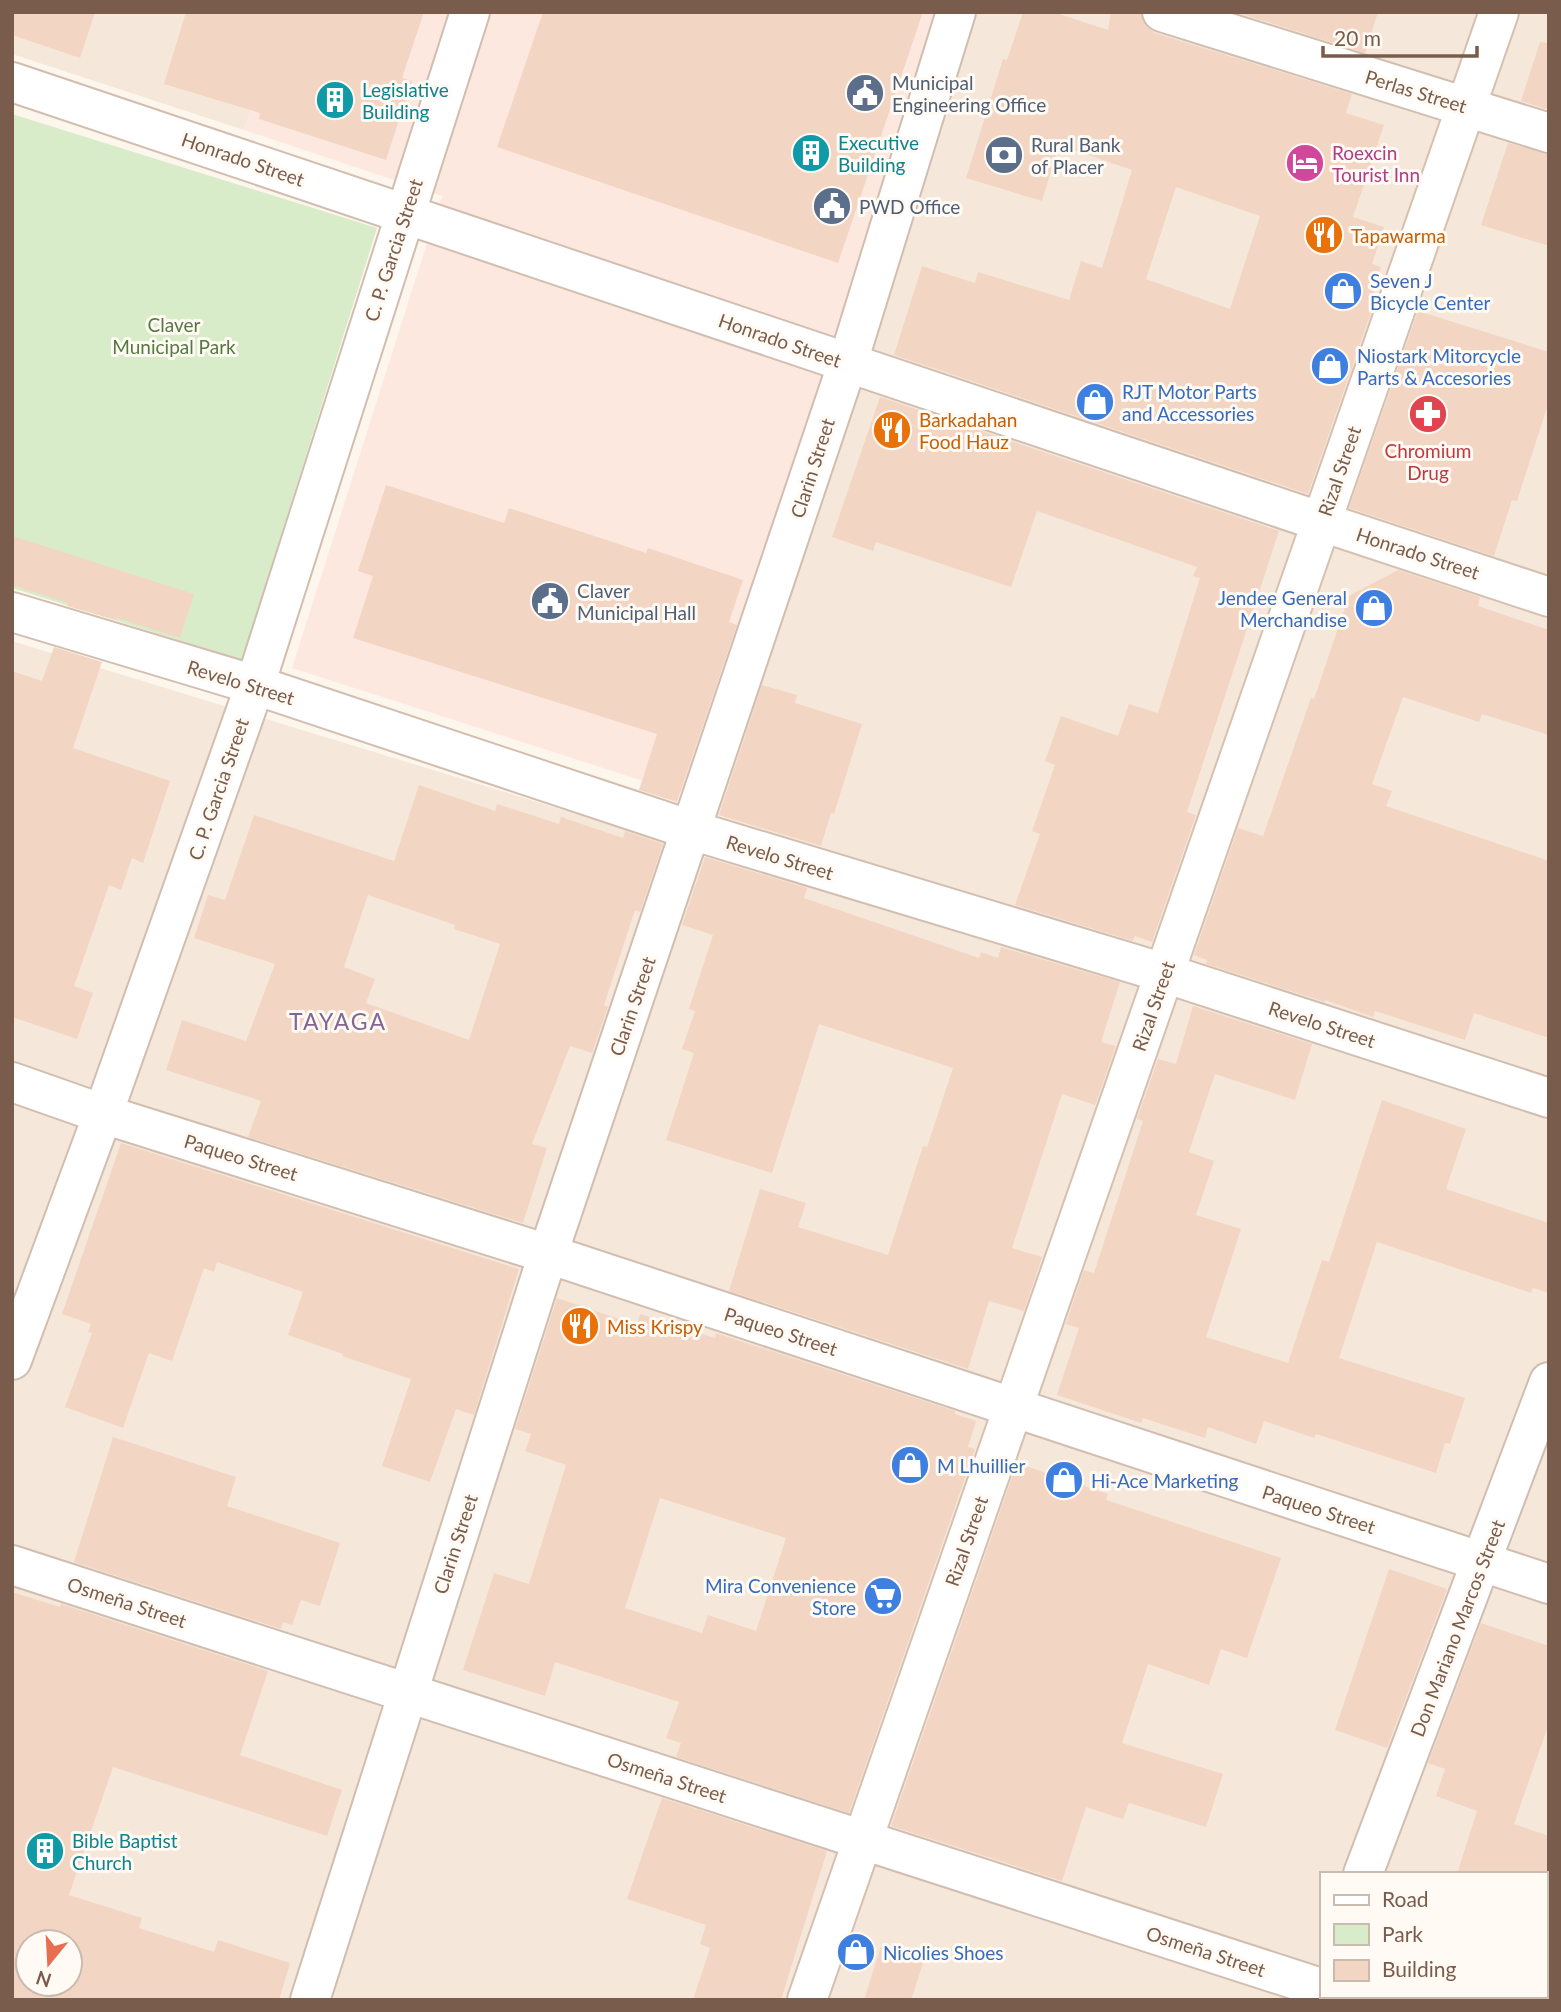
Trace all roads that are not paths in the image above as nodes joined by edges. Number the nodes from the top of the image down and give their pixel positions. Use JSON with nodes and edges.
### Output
{"nodes":[{"id":1,"x":470,"y":12,"type":"edge"},
{"id":2,"x":956,"y":12,"type":"edge"},
{"id":3,"x":1162,"y":12,"type":"edge"},
{"id":4,"x":1499,"y":12,"type":"edge"},
{"id":5,"x":12,"y":82,"type":"edge"},
{"id":6,"x":1465,"y":106,"type":"junction"},
{"id":7,"x":1549,"y":133,"type":"edge"},
{"id":8,"x":405,"y":214,"type":"junction"},
{"id":9,"x":848,"y":362,"type":"junction"},
{"id":10,"x":1322,"y":522,"type":"junction"},
{"id":11,"x":1549,"y":597,"type":"edge"},
{"id":12,"x":12,"y":612,"type":"edge"},
{"id":13,"x":255,"y":685,"type":"junction"},
{"id":14,"x":691,"y":830,"type":"junction"},
{"id":15,"x":1164,"y":973,"type":"junction"},
{"id":16,"x":12,"y":1082,"type":"edge"},
{"id":17,"x":1549,"y":1098,"type":"edge"},
{"id":18,"x":103,"y":1114,"type":"junction"},
{"id":19,"x":548,"y":1254,"type":"junction"},
{"id":20,"x":12,"y":1360,"type":"edge"},
{"id":21,"x":1549,"y":1382,"type":"edge"},
{"id":22,"x":1013,"y":1408,"type":"junction"},
{"id":23,"x":1481,"y":1562,"type":"junction"},
{"id":24,"x":12,"y":1565,"type":"edge"},
{"id":25,"x":1549,"y":1584,"type":"edge"},
{"id":26,"x":407,"y":1692,"type":"junction"},
{"id":27,"x":862,"y":1840,"type":"junction"},
{"id":28,"x":1364,"y":1872,"type":"edge"},
{"id":29,"x":1320,"y":1989,"type":"edge"},
{"id":30,"x":310,"y":2000,"type":"edge"},
{"id":31,"x":807,"y":2000,"type":"edge"}],
"edges":[{"from":1,"to":8,"type":"street","name":"C. P. Garcia Street"},
{"from":2,"to":9,"type":"street","name":"Clarin Street"},
{"from":3,"to":6,"type":"street","name":"Perlas Street"},
{"from":4,"to":6,"type":"street","name":"Rizal Street"},
{"from":5,"to":8,"type":"street","name":"Honrado Street"},
{"from":6,"to":7,"type":"street","name":"Perlas Street"},
{"from":6,"to":10,"type":"street","name":"Rizal Street"},
{"from":8,"to":9,"type":"street","name":"Honrado Street"},
{"from":8,"to":13,"type":"street","name":"C. P. Garcia Street"},
{"from":9,"to":10,"type":"street","name":"Honrado Street"},
{"from":9,"to":14,"type":"street","name":"Clarin Street"},
{"from":10,"to":11,"type":"street","name":"Honrado Street"},
{"from":10,"to":15,"type":"street","name":"Rizal Street"},
{"from":12,"to":13,"type":"street","name":"Revelo Street"},
{"from":13,"to":14,"type":"street","name":"Revelo Street"},
{"from":13,"to":18,"type":"street","name":"C. P. Garcia Street"},
{"from":14,"to":15,"type":"street","name":"Revelo Street"},
{"from":14,"to":19,"type":"street","name":"Clarin Street"},
{"from":15,"to":17,"type":"street","name":"Revelo Street"},
{"from":15,"to":22,"type":"street","name":"Rizal Street"},
{"from":16,"to":18,"type":"street","name":"Paqueo Street"},
{"from":18,"to":19,"type":"street","name":"Paqueo Street"},
{"from":18,"to":20,"type":"street","name":"C. P. Garcia Street"},
{"from":19,"to":22,"type":"street","name":"Paqueo Street"},
{"from":19,"to":26,"type":"street","name":"Clarin Street"},
{"from":21,"to":23,"type":"street","name":"Don Mariano Marcos Street"},
{"from":22,"to":23,"type":"street","name":"Paqueo Street"},
{"from":22,"to":27,"type":"street","name":"Rizal Street"},
{"from":23,"to":25,"type":"street","name":"Paqueo Street"},
{"from":23,"to":28,"type":"street","name":"Don Mariano Marcos Street"},
{"from":24,"to":26,"type":"street","name":"Osmeña Street"},
{"from":26,"to":27,"type":"street","name":"Osmeña Street"},
{"from":26,"to":30,"type":"street","name":"Clarin Street"},
{"from":27,"to":29,"type":"street","name":"Osmeña Street"},
{"from":27,"to":31,"type":"street","name":"Rizal Street"}]}
